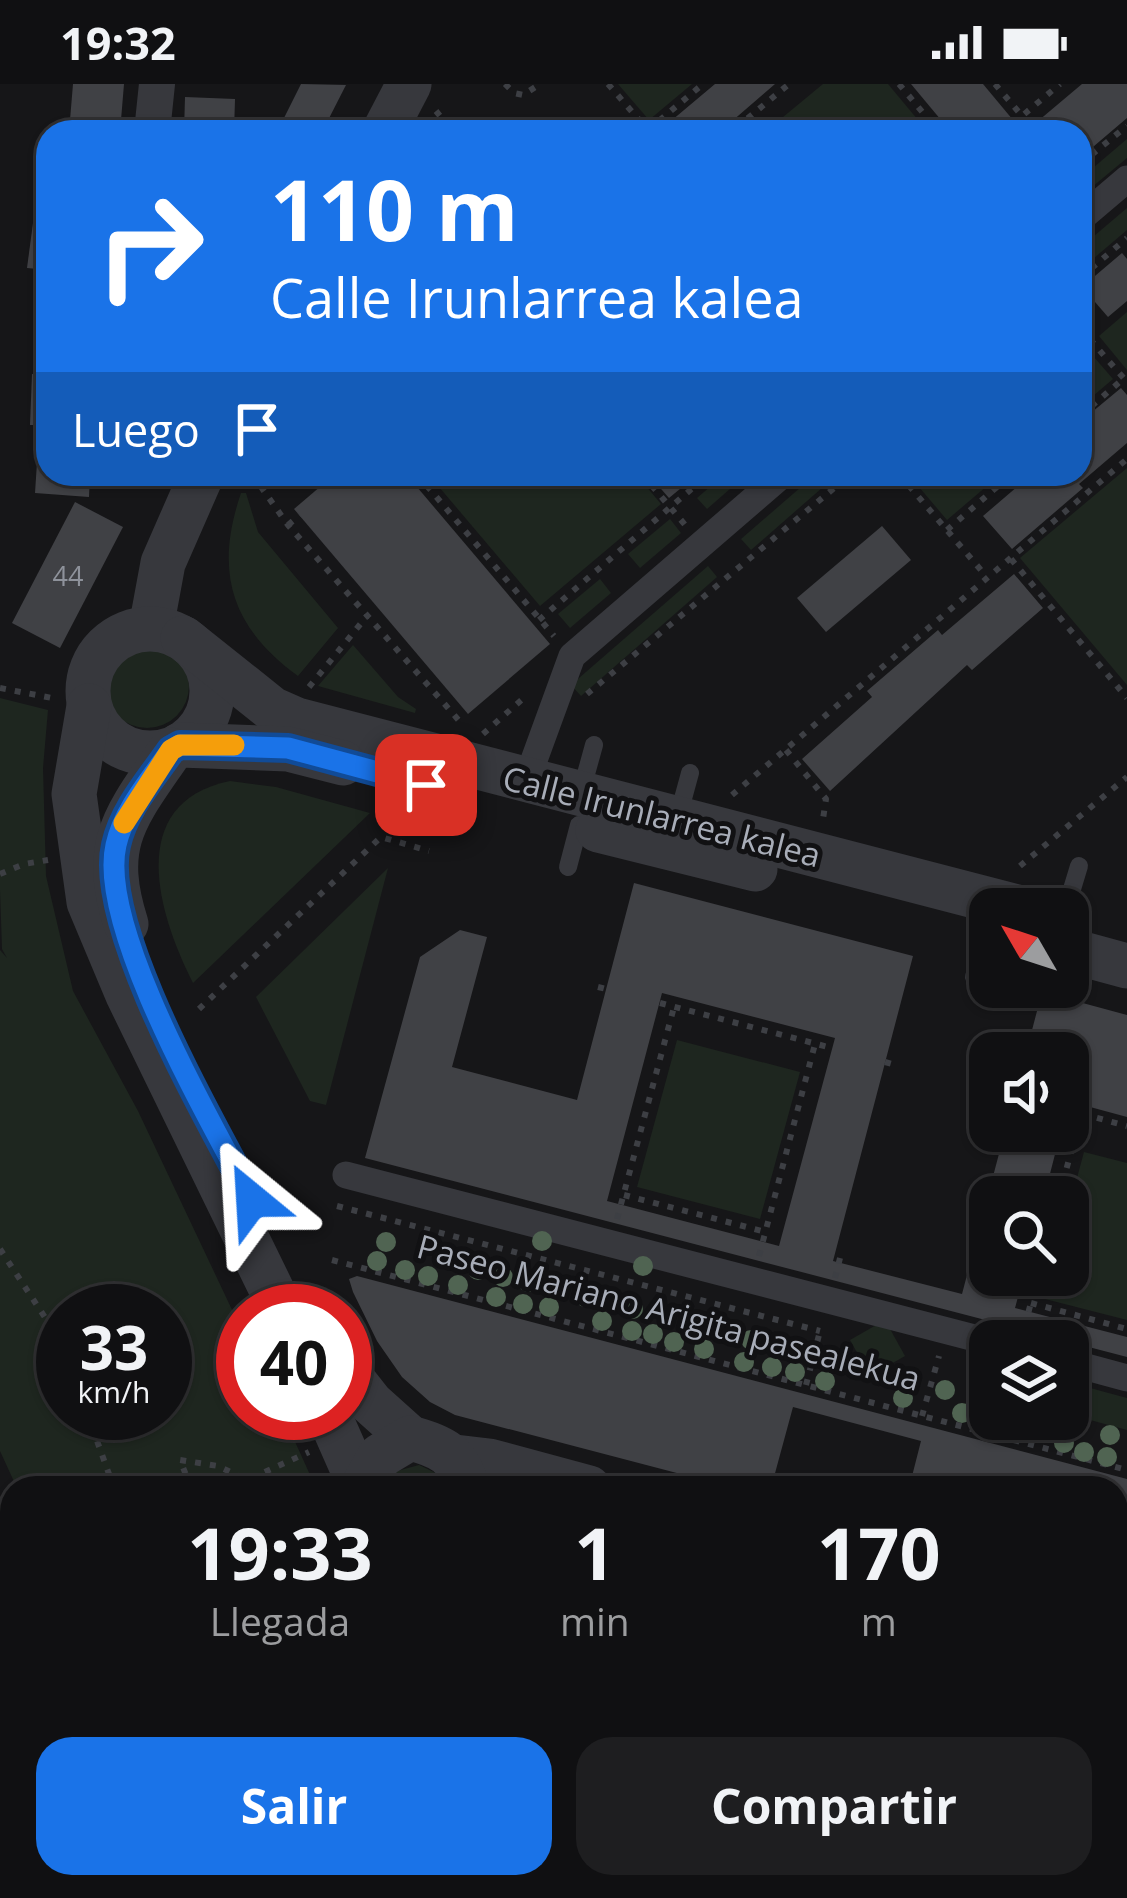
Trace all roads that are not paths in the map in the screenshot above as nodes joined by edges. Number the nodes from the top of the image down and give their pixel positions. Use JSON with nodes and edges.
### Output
{"nodes":[{"id":1,"x":157,"y":84,"type":"edge"},
{"id":2,"x":423,"y":98,"type":"edge"},
{"id":3,"x":153,"y":120,"type":"edge"},
{"id":4,"x":398,"y":120,"type":"edge"},
{"id":5,"x":1127,"y":179,"type":"edge"},
{"id":6,"x":1092,"y":209,"type":"edge"},
{"id":7,"x":186,"y":486,"type":"edge"},
{"id":8,"x":769,"y":486,"type":"edge"},
{"id":9,"x":167,"y":633,"type":"junction"},
{"id":10,"x":75,"y":704,"type":"junction"},
{"id":11,"x":594,"y":745,"type":"dead end"},
{"id":12,"x":175,"y":748,"type":"junction"},
{"id":13,"x":690,"y":773,"type":"dead end"},
{"id":14,"x":526,"y":782,"type":"junction"},
{"id":15,"x":678,"y":817,"type":"junction"},
{"id":16,"x":576,"y":829,"type":"junction"},
{"id":17,"x":1079,"y":866,"type":"dead end"},
{"id":18,"x":1072,"y":888,"type":"edge"},
{"id":19,"x":969,"y":898,"type":"edge"},
{"id":20,"x":969,"y":901,"type":"edge"},
{"id":21,"x":1089,"y":926,"type":"edge"},
{"id":22,"x":1127,"y":936,"type":"edge"},
{"id":23,"x":1089,"y":956,"type":"edge"},
{"id":24,"x":1127,"y":966,"type":"edge"},
{"id":25,"x":346,"y":1175,"type":"dead end"},
{"id":26,"x":270,"y":1284,"type":"edge"},
{"id":27,"x":296,"y":1284,"type":"edge"},
{"id":28,"x":969,"y":1337,"type":"edge"},
{"id":29,"x":1089,"y":1368,"type":"edge"},
{"id":30,"x":1127,"y":1378,"type":"edge"},
{"id":31,"x":372,"y":1404,"type":"edge"},
{"id":32,"x":410,"y":1438,"type":"junction"},
{"id":33,"x":329,"y":1440,"type":"edge"},
{"id":34,"x":461,"y":1473,"type":"edge"},
{"id":35,"x":354,"y":1476,"type":"edge"},
{"id":36,"x":369,"y":1476,"type":"edge"},
{"id":37,"x":543,"y":1476,"type":"edge"}],
"edges":[{"from":1,"to":3,"type":"street"},
{"from":2,"to":4,"type":"street"},
{"from":5,"to":6,"type":"street"},
{"from":7,"to":9,"type":"street"},
{"from":8,"to":14,"type":"street"},
{"from":9,"to":10,"type":"street"},
{"from":9,"to":12,"type":"street"},
{"from":9,"to":14,"type":"street","name":"Calle Irunlarrea kalea"},
{"from":10,"to":12,"type":"street","name":"Calle Irunlarrea kalea"},
{"from":10,"to":26,"type":"street"},
{"from":11,"to":16,"type":"lane"},
{"from":12,"to":16,"type":"street","name":"Calle Irunlarrea kalea"},
{"from":12,"to":27,"type":"street"},
{"from":13,"to":15,"type":"lane"},
{"from":14,"to":16,"type":"street","name":"Calle Irunlarrea kalea"},
{"from":15,"to":16,"type":"street","name":"Calle Irunlarrea kalea"},
{"from":15,"to":19,"type":"street","name":"Calle Irunlarrea kalea"},
{"from":16,"to":20,"type":"street","name":"Calle Irunlarrea kalea"},
{"from":17,"to":18,"type":"lane"},
{"from":21,"to":22,"type":"street"},
{"from":23,"to":24,"type":"street"},
{"from":25,"to":28,"type":"street","name":"Paseo Mariano Arigita pasealekua"},
{"from":29,"to":30,"type":"street"},
{"from":31,"to":32,"type":"street"},
{"from":32,"to":34,"type":"street"},
{"from":32,"to":36,"type":"street"},
{"from":33,"to":35,"type":"street"},
{"from":34,"to":37,"type":"street"}]}
